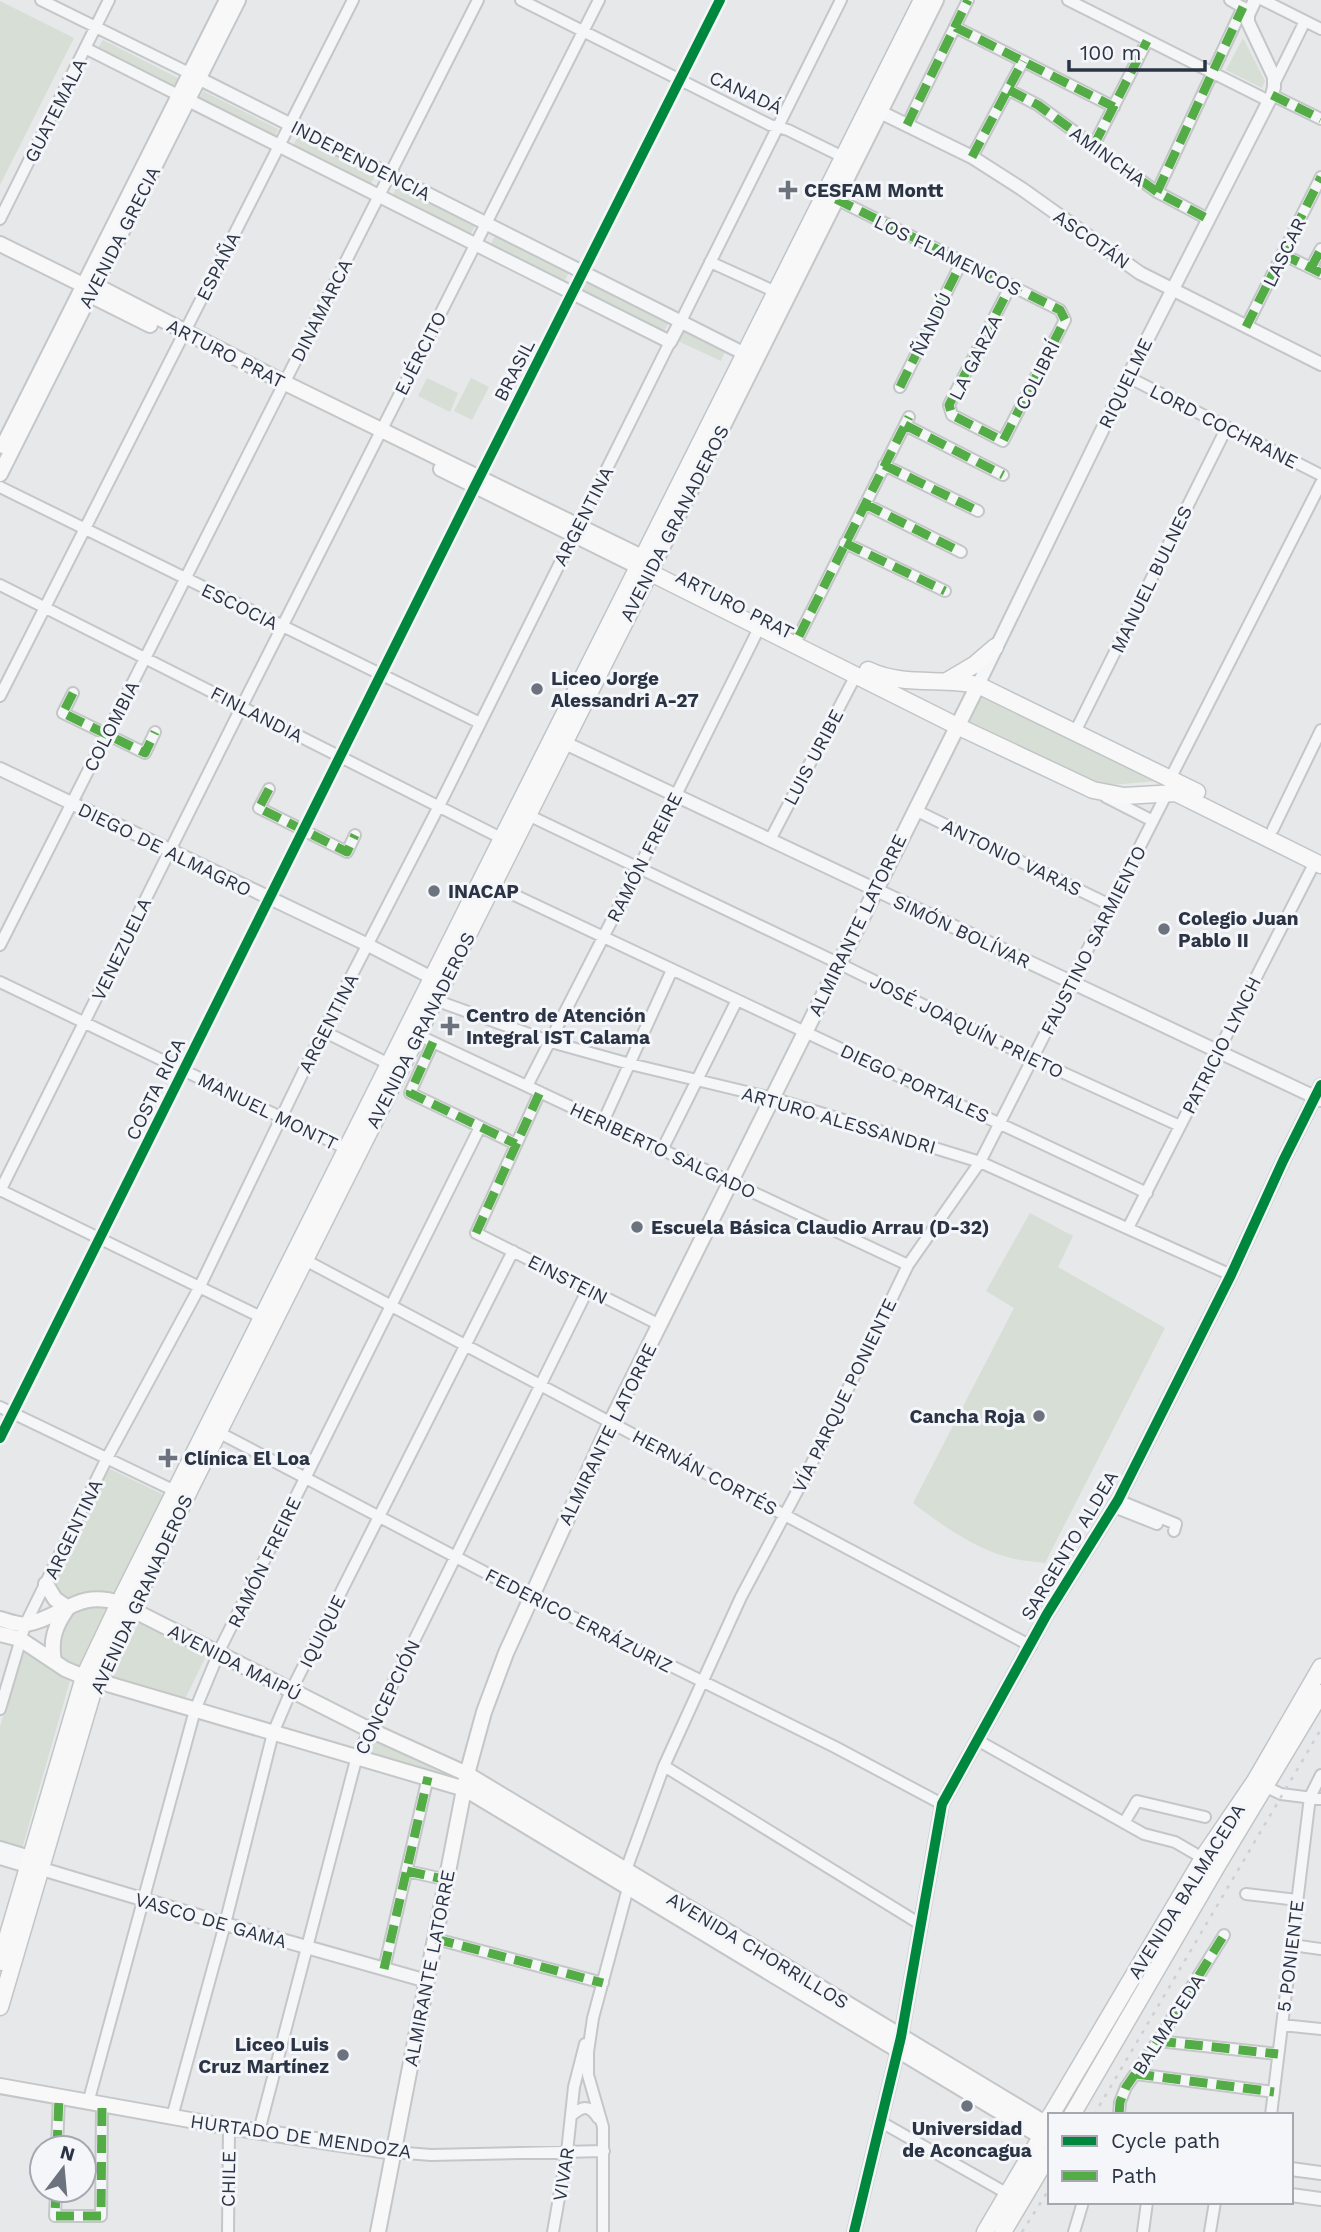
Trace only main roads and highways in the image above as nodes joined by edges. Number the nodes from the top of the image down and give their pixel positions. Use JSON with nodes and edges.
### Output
{"nodes":[{"id":1,"x":227,"y":0,"type":"edge"},
{"id":2,"x":238,"y":0,"type":"edge"},
{"id":3,"x":922,"y":0,"type":"edge"},
{"id":4,"x":936,"y":0,"type":"edge"},
{"id":5,"x":194,"y":76,"type":"junction"},
{"id":6,"x":875,"y":109,"type":"junction"},
{"id":7,"x":0,"y":244,"type":"edge"},
{"id":8,"x":89,"y":288,"type":"junction"},
{"id":9,"x":0,"y":452,"type":"edge"},
{"id":10,"x":0,"y":474,"type":"edge"},
{"id":11,"x":647,"y":565,"type":"junction"},
{"id":12,"x":995,"y":647,"type":"road end"},
{"id":13,"x":947,"y":681,"type":"junction"},
{"id":14,"x":978,"y":685,"type":"junction"},
{"id":15,"x":957,"y":726,"type":"junction"},
{"id":16,"x":1169,"y":786,"type":"junction"},
{"id":17,"x":508,"y":842,"type":"junction"},
{"id":18,"x":1319,"y":860,"type":"edge"},
{"id":19,"x":438,"y":981,"type":"junction"},
{"id":20,"x":267,"y":1321,"type":"junction"},
{"id":21,"x":46,"y":1584,"type":"road end"},
{"id":22,"x":126,"y":1606,"type":"junction"},
{"id":23,"x":68,"y":1608,"type":"junction"},
{"id":24,"x":0,"y":1619,"type":"edge"},
{"id":25,"x":23,"y":1632,"type":"junction"},
{"id":26,"x":0,"y":1633,"type":"edge"},
{"id":27,"x":54,"y":1661,"type":"junction"},
{"id":28,"x":1321,"y":1667,"type":"edge"},
{"id":29,"x":90,"y":1679,"type":"junction"},
{"id":30,"x":1321,"y":1693,"type":"edge"},
{"id":31,"x":466,"y":1781,"type":"junction"},
{"id":32,"x":1260,"y":1784,"type":"junction"},
{"id":33,"x":1210,"y":1862,"type":"junction"},
{"id":34,"x":33,"y":1864,"type":"junction"},
{"id":35,"x":754,"y":1956,"type":"junction"},
{"id":36,"x":0,"y":1962,"type":"edge"},
{"id":37,"x":0,"y":2007,"type":"edge"},
{"id":38,"x":0,"y":2086,"type":"edge"},
{"id":39,"x":1057,"y":2113,"type":"edge"},
{"id":40,"x":1073,"y":2113,"type":"edge"},
{"id":41,"x":1048,"y":2127,"type":"edge"},
{"id":42,"x":394,"y":2152,"type":"junction"},
{"id":43,"x":1048,"y":2156,"type":"edge"},
{"id":44,"x":378,"y":2232,"type":"edge"},
{"id":45,"x":985,"y":2232,"type":"edge"},
{"id":46,"x":1003,"y":2232,"type":"edge"}],
"edges":[{"from":1,"to":5,"type":"main road","name":"AVENIDA GRECIA"},
{"from":2,"to":5,"type":"main road","name":"AVENIDA GRECIA"},
{"from":3,"to":6,"type":"main road","name":"AVENIDA GRANADEROS"},
{"from":4,"to":6,"type":"main road","name":"AVENIDA GRANADEROS"},
{"from":5,"to":8,"type":"main road","name":"AVENIDA GRECIA"},
{"from":6,"to":11,"type":"main road","name":"AVENIDA GRANADEROS"},
{"from":6,"to":11,"type":"main road","name":"AVENIDA GRANADEROS"},
{"from":7,"to":8,"type":"main road","name":"ARTURO PRAT"},
{"from":8,"to":9,"type":"main road","name":"AVENIDA GRECIA"},
{"from":8,"to":10,"type":"main road","name":"AVENIDA GRECIA"},
{"from":8,"to":11,"type":"main road","name":"ARTURO PRAT"},
{"from":11,"to":13,"type":"main road","name":"ARTURO PRAT"},
{"from":11,"to":15,"type":"main road","name":"ARTURO PRAT"},
{"from":11,"to":17,"type":"main road","name":"AVENIDA GRANADEROS"},
{"from":11,"to":17,"type":"main road","name":"AVENIDA GRANADEROS"},
{"from":12,"to":13,"type":"main road"},
{"from":13,"to":14,"type":"main road","name":"ARTURO PRAT"},
{"from":14,"to":15,"type":"main road","name":"ALMIRANTE LATORRE"},
{"from":14,"to":16,"type":"main road","name":"ARTURO PRAT"},
{"from":15,"to":16,"type":"main road","name":"ARTURO PRAT"},
{"from":15,"to":31,"type":"main road","name":"ALMIRANTE LATORRE"},
{"from":16,"to":18,"type":"main road","name":"ARTURO PRAT"},
{"from":16,"to":18,"type":"main road","name":"ARTURO PRAT"},
{"from":17,"to":19,"type":"main road","name":"AVENIDA GRANADEROS"},
{"from":17,"to":19,"type":"main road","name":"AVENIDA GRANADEROS"},
{"from":19,"to":20,"type":"main road","name":"AVENIDA GRANADEROS"},
{"from":19,"to":20,"type":"main road","name":"AVENIDA GRANADEROS"},
{"from":20,"to":22,"type":"main road","name":"AVENIDA GRANADEROS"},
{"from":20,"to":22,"type":"main road","name":"AVENIDA GRANADEROS"},
{"from":21,"to":23,"type":"main road"},
{"from":22,"to":23,"type":"main road","name":"AVENIDA MAIPÚ"},
{"from":22,"to":29,"type":"main road","name":"AVENIDA GRANADEROS"},
{"from":22,"to":31,"type":"main road","name":"AVENIDA MAIPÚ"},
{"from":23,"to":25,"type":"main road","name":"AVENIDA MAIPÚ"},
{"from":23,"to":27,"type":"main road"},
{"from":24,"to":25,"type":"main road"},
{"from":25,"to":26,"type":"main road"},
{"from":25,"to":27,"type":"main road"},
{"from":27,"to":29,"type":"main road"},
{"from":28,"to":32,"type":"main road","name":"AVENIDA BALMACEDA"},
{"from":29,"to":31,"type":"main road"},
{"from":29,"to":34,"type":"main road","name":"AVENIDA GRANADEROS"},
{"from":30,"to":32,"type":"main road","name":"AVENIDA BALMACEDA"},
{"from":31,"to":35,"type":"main road","name":"AVENIDA CHORRILLOS"},
{"from":31,"to":35,"type":"main road","name":"AVENIDA CHORRILLOS"},
{"from":31,"to":42,"type":"main road","name":"ALMIRANTE LATORRE"},
{"from":32,"to":33,"type":"main road","name":"AVENIDA BALMACEDA"},
{"from":33,"to":39,"type":"main road","name":"AVENIDA BALMACEDA"},
{"from":33,"to":40,"type":"main road","name":"AVENIDA BALMACEDA"},
{"from":34,"to":36,"type":"main road","name":"AVENIDA GRANADEROS"},
{"from":34,"to":37,"type":"main road","name":"AVENIDA GRANADEROS"},
{"from":35,"to":41,"type":"main road","name":"AVENIDA CHORRILLOS"},
{"from":38,"to":42,"type":"main road","name":"HURTADO DE MENDOZA"},
{"from":41,"to":45,"type":"main road","name":"AVENIDA BALMACEDA"},
{"from":42,"to":44,"type":"main road","name":"ALMIRANTE LATORRE"},
{"from":43,"to":46,"type":"main road"}]}
